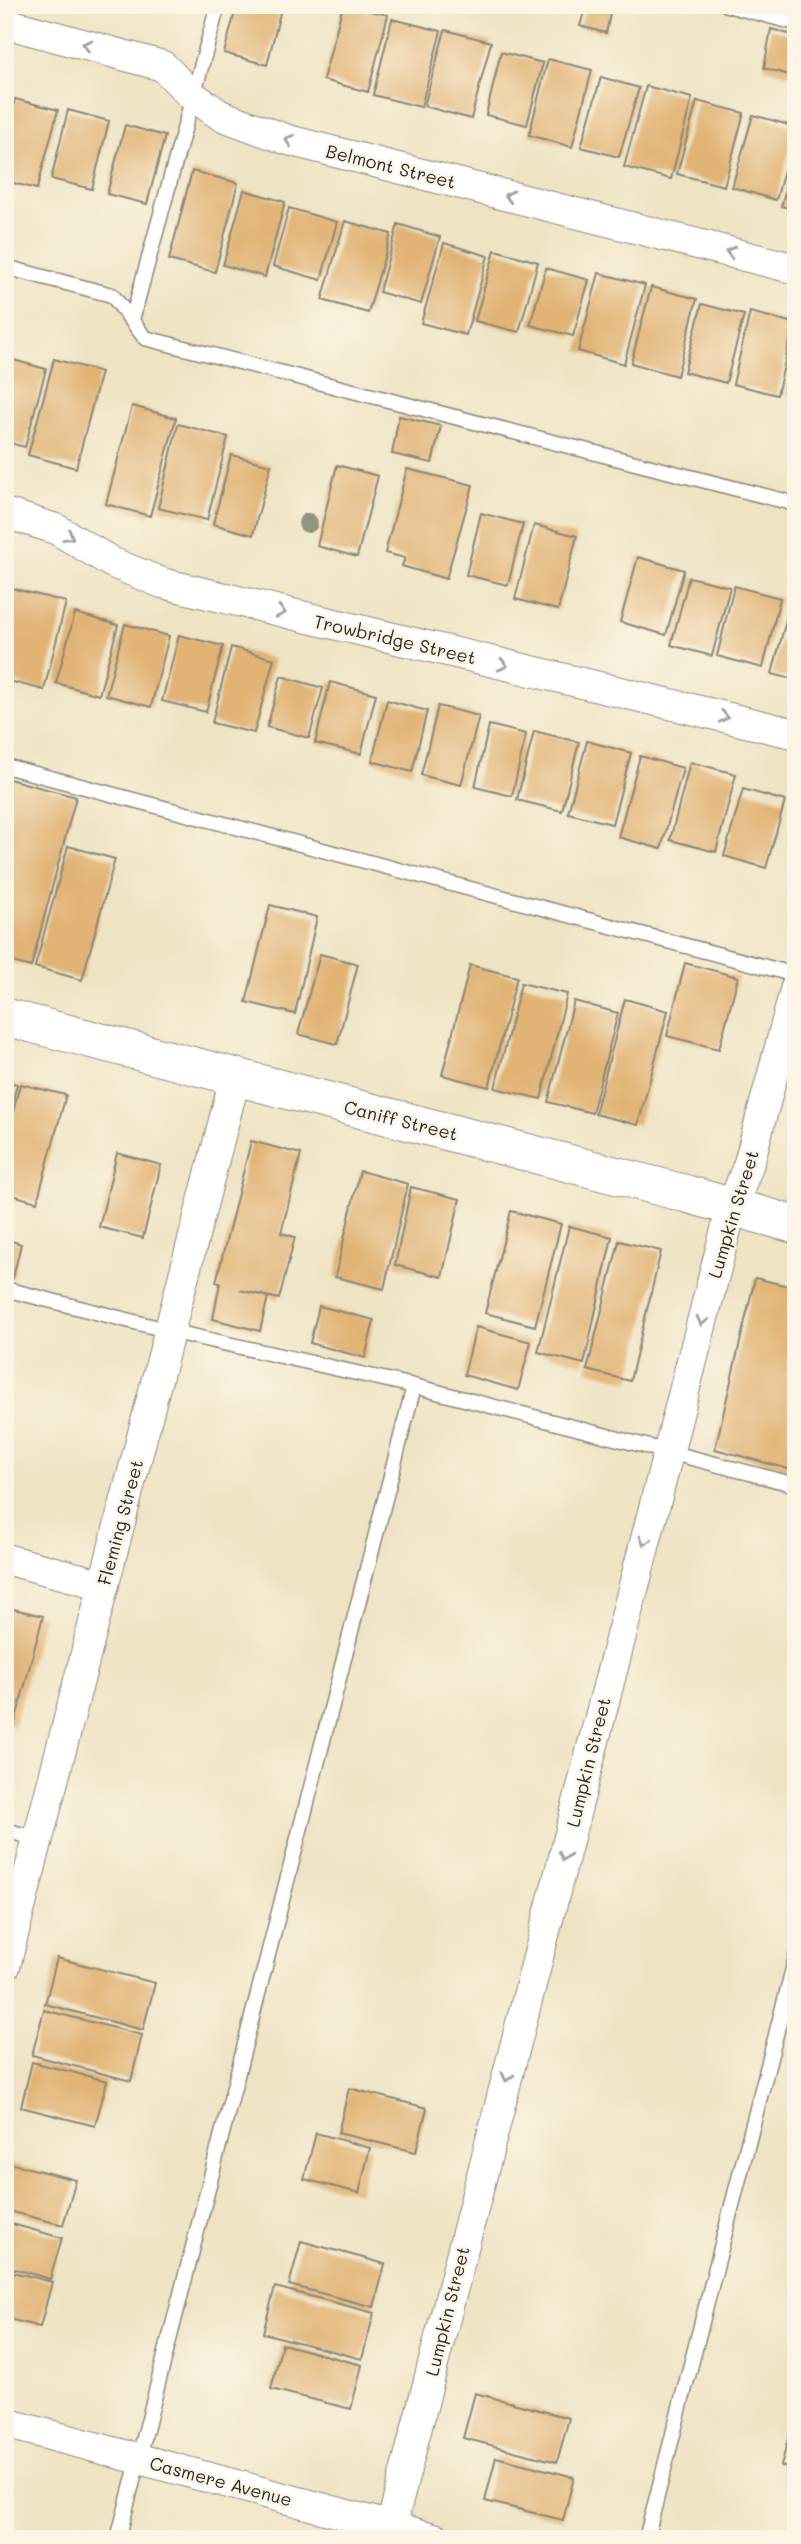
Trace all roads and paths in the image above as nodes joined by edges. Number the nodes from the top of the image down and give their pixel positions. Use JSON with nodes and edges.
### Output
{"nodes":[{"id":1,"x":218,"y":5,"type":"edge"},
{"id":2,"x":727,"y":5,"type":"edge"},
{"id":3,"x":5,"y":23,"type":"edge"},
{"id":4,"x":796,"y":23,"type":"edge"},
{"id":5,"x":5,"y":267,"type":"edge"},
{"id":6,"x":796,"y":269,"type":"edge"},
{"id":7,"x":132,"y":320,"type":"junction"},
{"id":8,"x":796,"y":504,"type":"edge"},
{"id":9,"x":5,"y":513,"type":"edge"},
{"id":10,"x":796,"y":734,"type":"edge"},
{"id":11,"x":5,"y":766,"type":"edge"},
{"id":12,"x":796,"y":975,"type":"edge"},
{"id":13,"x":796,"y":987,"type":"edge"},
{"id":14,"x":5,"y":1017,"type":"edge"},
{"id":15,"x":236,"y":1078,"type":"junction"},
{"id":16,"x":732,"y":1208,"type":"junction"},
{"id":17,"x":796,"y":1225,"type":"edge"},
{"id":18,"x":5,"y":1289,"type":"edge"},
{"id":19,"x":170,"y":1331,"type":"junction"},
{"id":20,"x":414,"y":1385,"type":"junction"},
{"id":21,"x":668,"y":1452,"type":"junction"},
{"id":22,"x":796,"y":1485,"type":"edge"},
{"id":23,"x":5,"y":1559,"type":"edge"},
{"id":24,"x":104,"y":1585,"type":"junction"},
{"id":25,"x":5,"y":1830,"type":"edge"},
{"id":26,"x":38,"y":1839,"type":"junction"},
{"id":27,"x":796,"y":1957,"type":"edge"},
{"id":28,"x":5,"y":1966,"type":"edge"},
{"id":29,"x":5,"y":2423,"type":"edge"},
{"id":30,"x":140,"y":2459,"type":"junction"},
{"id":31,"x":390,"y":2533,"type":"edge"},
{"id":32,"x":118,"y":2539,"type":"edge"},
{"id":33,"x":436,"y":2539,"type":"edge"},
{"id":34,"x":646,"y":2539,"type":"edge"}],
"edges":[{"from":1,"to":7,"type":"lane"},
{"from":2,"to":4,"type":"lane"},
{"from":6,"to":3,"type":"street","name":"Belmont Street","one_way":true},
{"from":5,"to":7,"type":"lane"},
{"from":7,"to":8,"type":"lane"},
{"from":9,"to":10,"type":"street","name":"Trowbridge Street","one_way":true},
{"from":11,"to":12,"type":"lane"},
{"from":13,"to":16,"type":"street","name":"Lumpkin Street"},
{"from":14,"to":15,"type":"street","name":"Caniff Street"},
{"from":15,"to":16,"type":"street","name":"Caniff Street"},
{"from":15,"to":19,"type":"street","name":"Fleming Street"},
{"from":16,"to":17,"type":"street","name":"Caniff Street"},
{"from":16,"to":21,"type":"street","name":"Lumpkin Street","one_way":true},
{"from":18,"to":19,"type":"lane"},
{"from":19,"to":20,"type":"lane"},
{"from":19,"to":24,"type":"street","name":"Fleming Street"},
{"from":20,"to":21,"type":"lane"},
{"from":20,"to":30,"type":"lane"},
{"from":21,"to":22,"type":"lane"},
{"from":21,"to":31,"type":"street","name":"Lumpkin Street","one_way":true},
{"from":23,"to":24,"type":"street"},
{"from":24,"to":26,"type":"street","name":"Fleming Street"},
{"from":25,"to":26,"type":"lane"},
{"from":26,"to":28,"type":"street","name":"Fleming Street"},
{"from":27,"to":34,"type":"lane"},
{"from":29,"to":30,"type":"street","name":"Casmere Avenue"},
{"from":30,"to":31,"type":"street","name":"Casmere Avenue"},
{"from":30,"to":32,"type":"lane"},
{"from":31,"to":33,"type":"street","name":"Casmere Avenue"}]}
